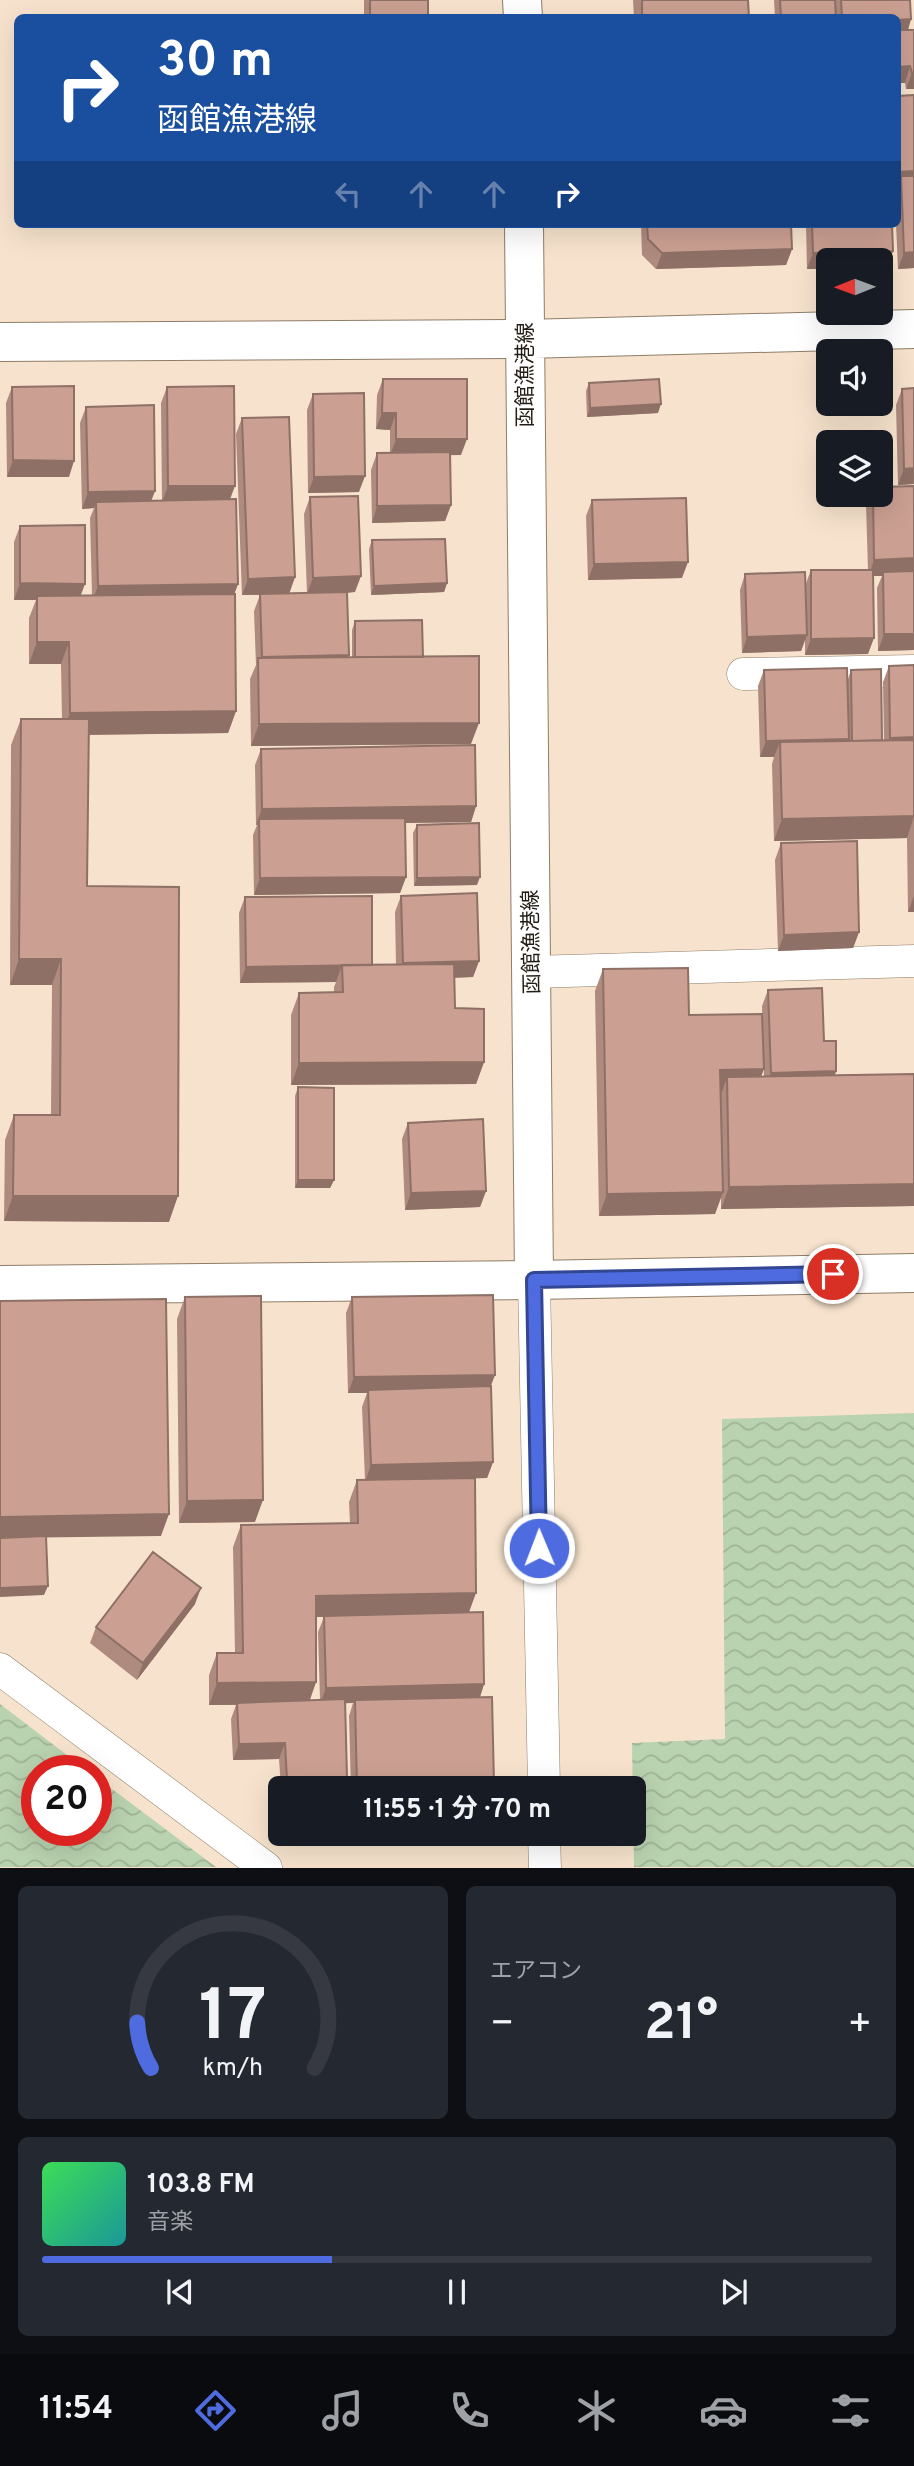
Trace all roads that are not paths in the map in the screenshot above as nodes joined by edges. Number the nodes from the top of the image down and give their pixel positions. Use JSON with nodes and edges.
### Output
{"nodes":[{"id":1,"x":524,"y":228,"type":"edge"},
{"id":2,"x":914,"y":329,"type":"edge"},
{"id":3,"x":525,"y":339,"type":"junction"},
{"id":4,"x":0,"y":342,"type":"edge"},
{"id":5,"x":914,"y":671,"type":"edge"},
{"id":6,"x":743,"y":674,"type":"dead end"},
{"id":7,"x":914,"y":961,"type":"edge"},
{"id":8,"x":531,"y":972,"type":"junction"},
{"id":9,"x":914,"y":1273,"type":"edge"},
{"id":10,"x":534,"y":1280,"type":"junction"},
{"id":11,"x":0,"y":1284,"type":"edge"},
{"id":12,"x":0,"y":1669,"type":"edge"},
{"id":13,"x":544,"y":1776,"type":"edge"},
{"id":14,"x":544,"y":1846,"type":"edge"},
{"id":15,"x":266,"y":1867,"type":"edge"},
{"id":16,"x":545,"y":1867,"type":"edge"}],
"edges":[{"from":1,"to":3,"type":"main road","name":"函館漁港線"},
{"from":2,"to":3,"type":"main road"},
{"from":3,"to":4,"type":"main road"},
{"from":3,"to":8,"type":"main road","name":"函館漁港線"},
{"from":5,"to":6,"type":"lane"},
{"from":7,"to":8,"type":"lane"},
{"from":8,"to":10,"type":"main road","name":"函館漁港線"},
{"from":9,"to":10,"type":"main road"},
{"from":10,"to":11,"type":"main road"},
{"from":10,"to":13,"type":"lane"},
{"from":12,"to":15,"type":"lane"},
{"from":14,"to":16,"type":"lane"}]}
